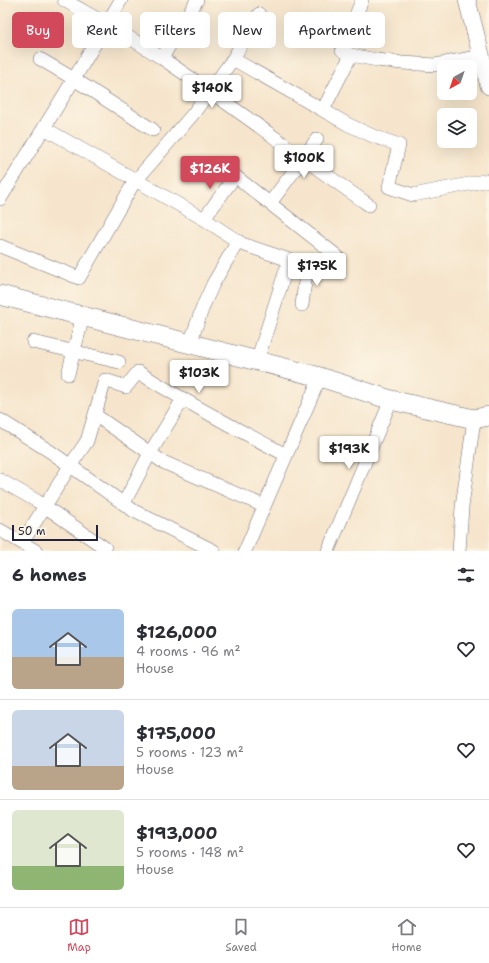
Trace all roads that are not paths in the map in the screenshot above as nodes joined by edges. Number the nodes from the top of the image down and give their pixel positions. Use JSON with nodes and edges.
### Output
{"nodes":[{"id":1,"x":64,"y":0,"type":"edge"},
{"id":2,"x":122,"y":0,"type":"edge"},
{"id":3,"x":197,"y":0,"type":"edge"},
{"id":4,"x":362,"y":0,"type":"edge"},
{"id":5,"x":467,"y":0,"type":"edge"},
{"id":6,"x":86,"y":12,"type":"edge"},
{"id":7,"x":114,"y":12,"type":"edge"},
{"id":8,"x":132,"y":39,"type":"edge"},
{"id":9,"x":93,"y":48,"type":"edge"},
{"id":10,"x":239,"y":48,"type":"edge"},
{"id":11,"x":351,"y":55,"type":"junction"},
{"id":12,"x":162,"y":58,"type":"junction"},
{"id":13,"x":40,"y":59,"type":"dead end"},
{"id":14,"x":233,"y":59,"type":"junction"},
{"id":15,"x":485,"y":59,"type":"edge"},
{"id":16,"x":74,"y":79,"type":"junction"},
{"id":17,"x":489,"y":86,"type":"edge"},
{"id":18,"x":210,"y":92,"type":"junction"},
{"id":19,"x":323,"y":110,"type":"junction"},
{"id":20,"x":44,"y":128,"type":"junction"},
{"id":21,"x":152,"y":130,"type":"dead end"},
{"id":22,"x":317,"y":139,"type":"dead end"},
{"id":23,"x":303,"y":159,"type":"junction"},
{"id":24,"x":136,"y":180,"type":"junction"},
{"id":25,"x":489,"y":180,"type":"edge"},
{"id":26,"x":0,"y":199,"type":"edge"},
{"id":27,"x":270,"y":203,"type":"junction"},
{"id":28,"x":369,"y":205,"type":"dead end"},
{"id":29,"x":204,"y":219,"type":"junction"},
{"id":30,"x":238,"y":241,"type":"junction"},
{"id":31,"x":0,"y":246,"type":"edge"},
{"id":32,"x":337,"y":256,"type":"dead end"},
{"id":33,"x":289,"y":260,"type":"junction"},
{"id":34,"x":0,"y":295,"type":"edge"},
{"id":35,"x":302,"y":305,"type":"dead end"},
{"id":36,"x":83,"y":316,"type":"junction"},
{"id":37,"x":33,"y":342,"type":"dead end"},
{"id":38,"x":190,"y":343,"type":"junction"},
{"id":39,"x":74,"y":351,"type":"junction"},
{"id":40,"x":257,"y":361,"type":"junction"},
{"id":41,"x":119,"y":362,"type":"dead end"},
{"id":42,"x":68,"y":374,"type":"dead end"},
{"id":43,"x":320,"y":377,"type":"junction"},
{"id":44,"x":183,"y":400,"type":"junction"},
{"id":45,"x":391,"y":400,"type":"junction"},
{"id":46,"x":95,"y":415,"type":"junction"},
{"id":47,"x":482,"y":417,"type":"edge"},
{"id":48,"x":0,"y":420,"type":"edge"},
{"id":49,"x":150,"y":453,"type":"junction"},
{"id":50,"x":286,"y":455,"type":"junction"},
{"id":51,"x":70,"y":466,"type":"junction"},
{"id":52,"x":0,"y":480,"type":"edge"},
{"id":53,"x":124,"y":503,"type":"junction"},
{"id":54,"x":264,"y":506,"type":"junction"},
{"id":55,"x":45,"y":507,"type":"junction"},
{"id":56,"x":0,"y":530,"type":"edge"},
{"id":57,"x":22,"y":543,"type":"junction"},
{"id":58,"x":106,"y":548,"type":"dead end"},
{"id":59,"x":330,"y":550,"type":"edge"},
{"id":60,"x":36,"y":551,"type":"edge"},
{"id":61,"x":214,"y":551,"type":"edge"},
{"id":62,"x":245,"y":551,"type":"edge"},
{"id":63,"x":459,"y":551,"type":"edge"}],
"edges":[{"from":1,"to":6,"type":"street"},
{"from":2,"to":7,"type":"street"},
{"from":3,"to":12,"type":"street"},
{"from":4,"to":11,"type":"street"},
{"from":5,"to":15,"type":"street"},
{"from":8,"to":12,"type":"street"},
{"from":9,"to":16,"type":"street"},
{"from":10,"to":14,"type":"street"},
{"from":11,"to":15,"type":"street"},
{"from":11,"to":19,"type":"street"},
{"from":12,"to":18,"type":"street"},
{"from":13,"to":16,"type":"street"},
{"from":14,"to":18,"type":"street"},
{"from":14,"to":19,"type":"street"},
{"from":15,"to":17,"type":"street"},
{"from":16,"to":20,"type":"street"},
{"from":16,"to":21,"type":"street"},
{"from":18,"to":23,"type":"street"},
{"from":18,"to":24,"type":"street"},
{"from":19,"to":25,"type":"street"},
{"from":20,"to":24,"type":"street"},
{"from":20,"to":26,"type":"street"},
{"from":22,"to":23,"type":"street"},
{"from":23,"to":27,"type":"street"},
{"from":23,"to":28,"type":"street"},
{"from":24,"to":29,"type":"street"},
{"from":24,"to":31,"type":"street"},
{"from":27,"to":29,"type":"street"},
{"from":27,"to":32,"type":"street"},
{"from":29,"to":30,"type":"street"},
{"from":30,"to":33,"type":"street"},
{"from":30,"to":38,"type":"street"},
{"from":33,"to":35,"type":"street"},
{"from":33,"to":40,"type":"street"},
{"from":34,"to":36,"type":"main road"},
{"from":36,"to":38,"type":"main road"},
{"from":36,"to":39,"type":"street"},
{"from":37,"to":39,"type":"street"},
{"from":38,"to":40,"type":"main road"},
{"from":39,"to":41,"type":"street"},
{"from":39,"to":42,"type":"street"},
{"from":40,"to":43,"type":"main road"},
{"from":43,"to":45,"type":"main road"},
{"from":43,"to":50,"type":"street"},
{"from":44,"to":46,"type":"street"},
{"from":44,"to":49,"type":"street"},
{"from":44,"to":50,"type":"street"},
{"from":45,"to":47,"type":"main road"},
{"from":45,"to":59,"type":"street"},
{"from":46,"to":49,"type":"street"},
{"from":46,"to":51,"type":"street"},
{"from":47,"to":63,"type":"street"},
{"from":48,"to":51,"type":"street"},
{"from":49,"to":53,"type":"street"},
{"from":49,"to":54,"type":"street"},
{"from":50,"to":54,"type":"street"},
{"from":51,"to":53,"type":"street"},
{"from":51,"to":55,"type":"street"},
{"from":52,"to":55,"type":"street"},
{"from":53,"to":61,"type":"street"},
{"from":54,"to":62,"type":"street"},
{"from":55,"to":57,"type":"street"},
{"from":55,"to":58,"type":"street"},
{"from":56,"to":57,"type":"street"},
{"from":57,"to":60,"type":"street"}]}
